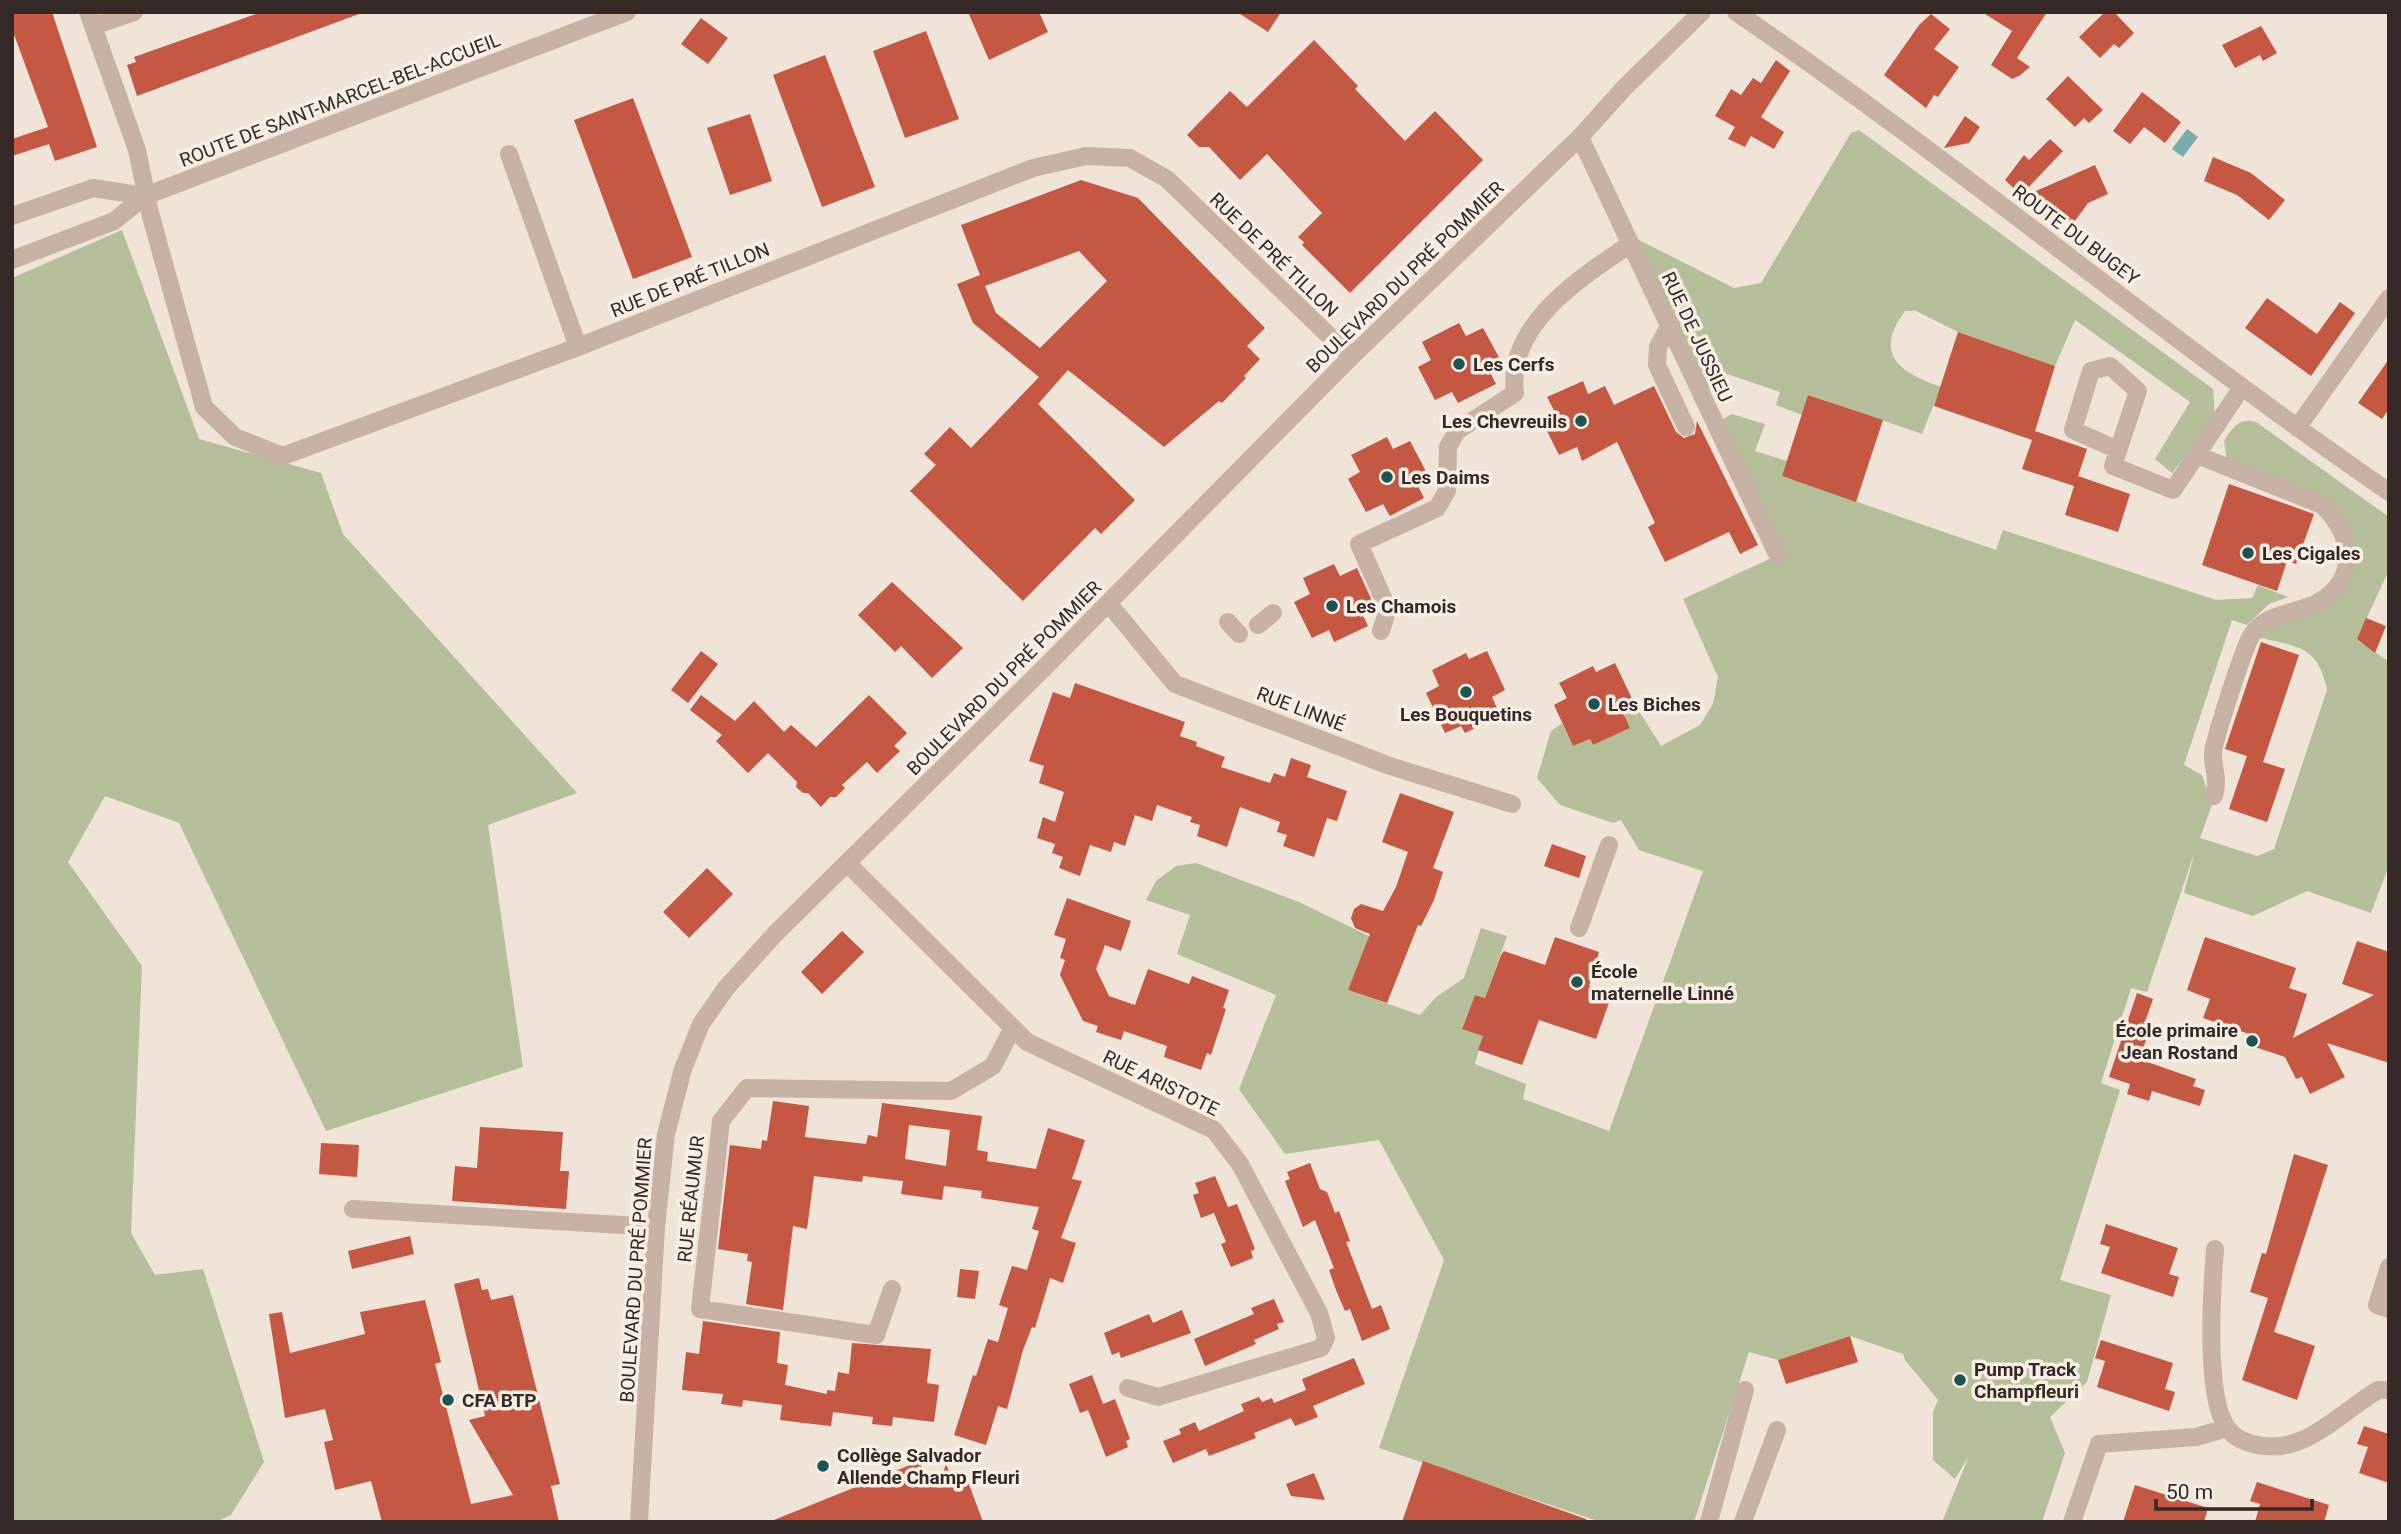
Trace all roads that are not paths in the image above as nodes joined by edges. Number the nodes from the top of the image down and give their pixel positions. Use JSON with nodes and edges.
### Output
{"nodes":[{"id":1,"x":134,"y":12,"type":"edge"},
{"id":2,"x":627,"y":12,"type":"edge"},
{"id":3,"x":1702,"y":12,"type":"edge"},
{"id":4,"x":1736,"y":12,"type":"edge"},
{"id":5,"x":91,"y":19,"type":"edge"},
{"id":6,"x":1580,"y":137,"type":"junction"},
{"id":7,"x":509,"y":154,"type":"dead end"},
{"id":8,"x":145,"y":196,"type":"junction"},
{"id":9,"x":12,"y":216,"type":"edge"},
{"id":10,"x":1630,"y":244,"type":"junction"},
{"id":11,"x":12,"y":260,"type":"edge"},
{"id":12,"x":2389,"y":298,"type":"edge"},
{"id":13,"x":1668,"y":326,"type":"junction"},
{"id":14,"x":578,"y":347,"type":"junction"},
{"id":15,"x":1351,"y":357,"type":"junction"},
{"id":16,"x":2242,"y":387,"type":"junction"},
{"id":17,"x":1686,"y":427,"type":"dead end"},
{"id":18,"x":2297,"y":428,"type":"junction"},
{"id":19,"x":2118,"y":450,"type":"junction"},
{"id":20,"x":2197,"y":455,"type":"junction"},
{"id":21,"x":2389,"y":492,"type":"edge"},
{"id":22,"x":1778,"y":555,"type":"dead end"},
{"id":23,"x":1109,"y":604,"type":"junction"},
{"id":24,"x":1273,"y":613,"type":"dead end"},
{"id":25,"x":1258,"y":625,"type":"dead end"},
{"id":26,"x":1381,"y":631,"type":"dead end"},
{"id":27,"x":2214,"y":796,"type":"dead end"},
{"id":28,"x":1512,"y":804,"type":"dead end"},
{"id":29,"x":1609,"y":845,"type":"dead end"},
{"id":30,"x":847,"y":863,"type":"junction"},
{"id":31,"x":1579,"y":928,"type":"dead end"},
{"id":32,"x":1012,"y":1029,"type":"junction"},
{"id":33,"x":353,"y":1209,"type":"dead end"},
{"id":34,"x":656,"y":1227,"type":"junction"},
{"id":35,"x":2215,"y":1249,"type":"dead end"},
{"id":36,"x":2389,"y":1266,"type":"edge"},
{"id":37,"x":892,"y":1289,"type":"dead end"},
{"id":38,"x":2389,"y":1309,"type":"edge"},
{"id":39,"x":1128,"y":1388,"type":"dead end"},
{"id":40,"x":1745,"y":1390,"type":"dead end"},
{"id":41,"x":2389,"y":1390,"type":"edge"},
{"id":42,"x":2227,"y":1428,"type":"junction"},
{"id":43,"x":1777,"y":1430,"type":"dead end"},
{"id":44,"x":639,"y":1522,"type":"edge"},
{"id":45,"x":1709,"y":1522,"type":"edge"},
{"id":46,"x":1743,"y":1522,"type":"edge"},
{"id":47,"x":2072,"y":1522,"type":"edge"}],
"edges":[{"from":1,"to":5,"type":"street"},
{"from":2,"to":8,"type":"street","name":"ROUTE DE SAINT-MARCEL-BEL-ACCUEIL"},
{"from":3,"to":6,"type":"street","name":"BOULEVARD DU PRÉ POMMIER"},
{"from":4,"to":16,"type":"street","name":"ROUTE DU BUGEY"},
{"from":5,"to":8,"type":"street","name":"RUE DE PRÉ TILLON"},
{"from":6,"to":10,"type":"street","name":"RUE DE JUSSIEU"},
{"from":6,"to":15,"type":"street","name":"BOULEVARD DU PRÉ POMMIER"},
{"from":7,"to":14,"type":"street"},
{"from":8,"to":9,"type":"street","name":"ROUTE DE SAINT-MARCEL-BEL-ACCUEIL"},
{"from":8,"to":11,"type":"street","name":"ROUTE DE SAINT-MARCEL-BEL-ACCUEIL"},
{"from":8,"to":14,"type":"street","name":"RUE DE PRÉ TILLON"},
{"from":10,"to":13,"type":"street","name":"RUE DE JUSSIEU"},
{"from":10,"to":26,"type":"street"},
{"from":12,"to":18,"type":"street"},
{"from":13,"to":17,"type":"street"},
{"from":13,"to":22,"type":"street","name":"RUE DE JUSSIEU"},
{"from":14,"to":15,"type":"street","name":"RUE DE PRÉ TILLON"},
{"from":15,"to":23,"type":"street","name":"BOULEVARD DU PRÉ POMMIER"},
{"from":16,"to":18,"type":"street","name":"ROUTE DU BUGEY"},
{"from":16,"to":20,"type":"street"},
{"from":18,"to":21,"type":"street","name":"ROUTE DU BUGEY"},
{"from":19,"to":19,"type":"street"},
{"from":19,"to":20,"type":"street"},
{"from":20,"to":27,"type":"street"},
{"from":23,"to":28,"type":"street","name":"RUE LINNÉ"},
{"from":23,"to":30,"type":"street","name":"BOULEVARD DU PRÉ POMMIER"},
{"from":24,"to":25,"type":"street"},
{"from":29,"to":31,"type":"street"},
{"from":30,"to":32,"type":"street","name":"RUE ARISTOTE"},
{"from":30,"to":34,"type":"street","name":"BOULEVARD DU PRÉ POMMIER"},
{"from":32,"to":37,"type":"street","name":"RUE RÉAUMUR"},
{"from":32,"to":39,"type":"street","name":"RUE ARISTOTE"},
{"from":33,"to":34,"type":"street"},
{"from":34,"to":44,"type":"street","name":"BOULEVARD DU PRÉ POMMIER"},
{"from":35,"to":42,"type":"street"},
{"from":36,"to":38,"type":"street"},
{"from":40,"to":45,"type":"street"},
{"from":41,"to":42,"type":"street"},
{"from":42,"to":47,"type":"street"},
{"from":43,"to":46,"type":"street"}]}
